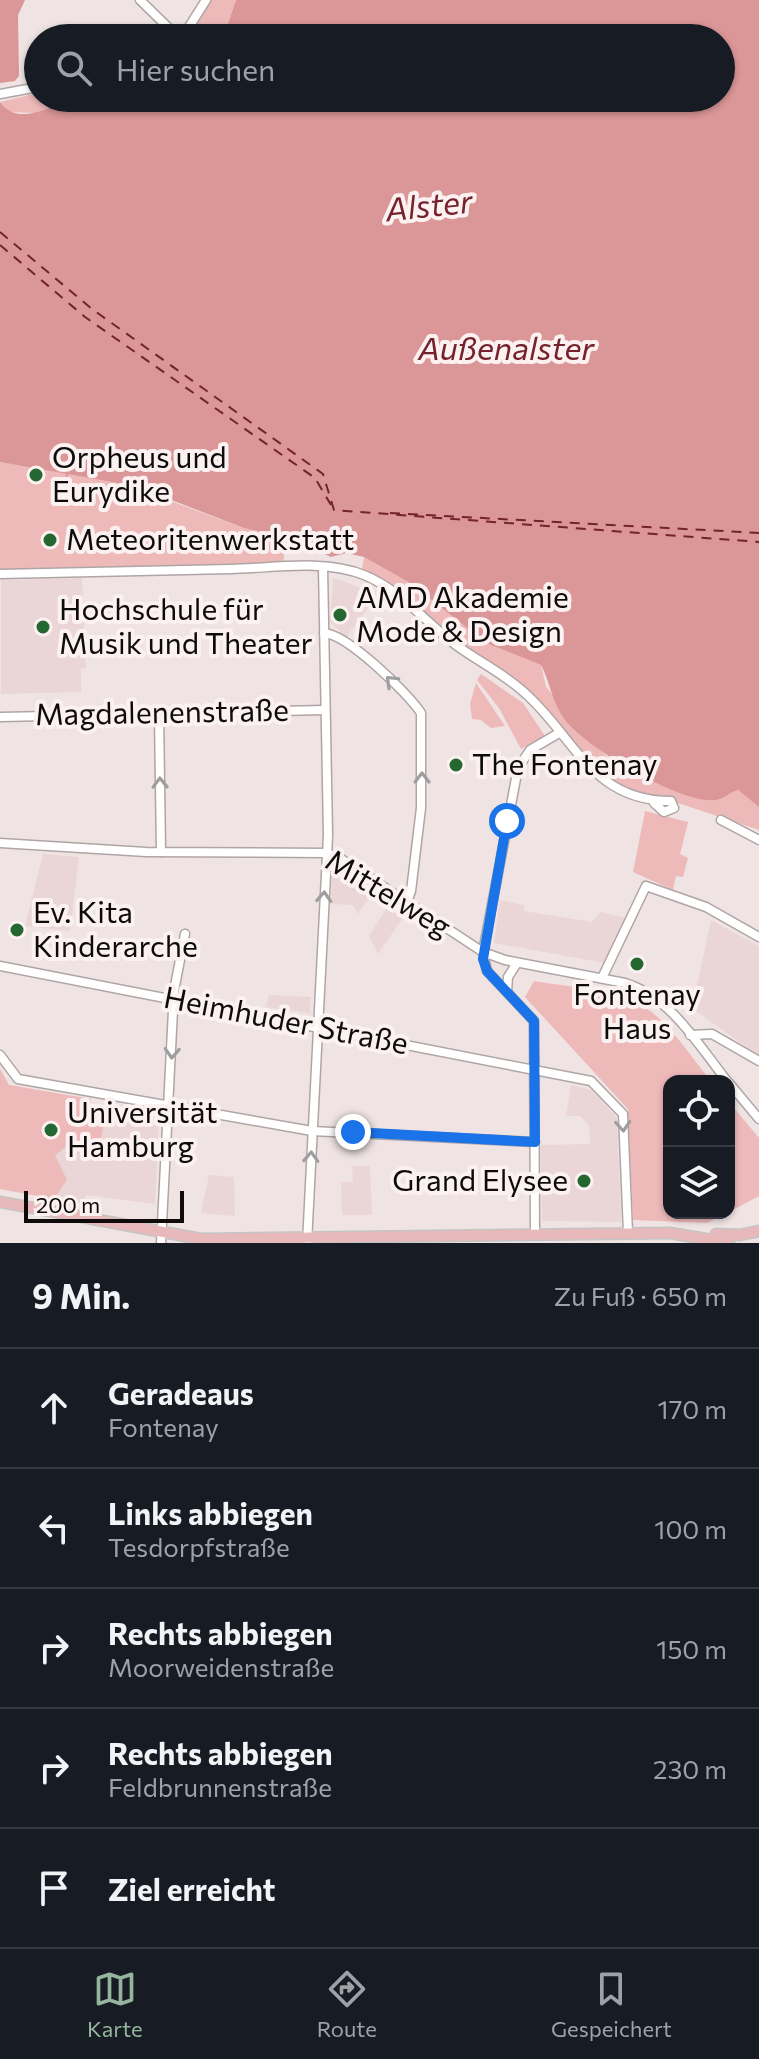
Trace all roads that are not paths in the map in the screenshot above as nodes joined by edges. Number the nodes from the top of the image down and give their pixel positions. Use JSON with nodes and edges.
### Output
{"nodes":[{"id":1,"x":140,"y":0,"type":"edge"},
{"id":2,"x":206,"y":0,"type":"edge"},
{"id":3,"x":165,"y":24,"type":"edge"},
{"id":4,"x":190,"y":24,"type":"edge"},
{"id":5,"x":24,"y":90,"type":"edge"},
{"id":6,"x":0,"y":94,"type":"edge"},
{"id":7,"x":323,"y":567,"type":"junction"},
{"id":8,"x":0,"y":574,"type":"edge"},
{"id":9,"x":324,"y":633,"type":"junction"},
{"id":10,"x":325,"y":710,"type":"junction"},
{"id":11,"x":159,"y":714,"type":"junction"},
{"id":12,"x":0,"y":717,"type":"edge"},
{"id":13,"x":559,"y":733,"type":"junction"},
{"id":14,"x":654,"y":803,"type":"dead end"},
{"id":15,"x":721,"y":820,"type":"dead end"},
{"id":16,"x":759,"y":840,"type":"edge"},
{"id":17,"x":0,"y":843,"type":"edge"},
{"id":18,"x":161,"y":852,"type":"junction"},
{"id":19,"x":327,"y":853,"type":"junction"},
{"id":20,"x":407,"y":902,"type":"junction"},
{"id":21,"x":185,"y":934,"type":"dead end"},
{"id":22,"x":759,"y":937,"type":"edge"},
{"id":23,"x":483,"y":952,"type":"junction"},
{"id":24,"x":517,"y":963,"type":"junction"},
{"id":25,"x":0,"y":966,"type":"edge"},
{"id":26,"x":602,"y":978,"type":"junction"},
{"id":27,"x":507,"y":993,"type":"junction"},
{"id":28,"x":174,"y":999,"type":"junction"},
{"id":29,"x":317,"y":1026,"type":"junction"},
{"id":30,"x":690,"y":1035,"type":"junction"},
{"id":31,"x":0,"y":1055,"type":"edge"},
{"id":32,"x":759,"y":1061,"type":"edge"},
{"id":33,"x":535,"y":1069,"type":"junction"},
{"id":34,"x":722,"y":1075,"type":"edge"},
{"id":35,"x":735,"y":1090,"type":"edge"},
{"id":36,"x":168,"y":1106,"type":"junction"},
{"id":37,"x":759,"y":1119,"type":"edge"},
{"id":38,"x":312,"y":1131,"type":"junction"},
{"id":39,"x":535,"y":1142,"type":"junction"},
{"id":40,"x":0,"y":1202,"type":"edge"},
{"id":41,"x":759,"y":1231,"type":"edge"},
{"id":42,"x":628,"y":1233,"type":"junction"},
{"id":43,"x":698,"y":1235,"type":"junction"},
{"id":44,"x":161,"y":1238,"type":"edge"},
{"id":45,"x":535,"y":1238,"type":"edge"},
{"id":46,"x":307,"y":1239,"type":"edge"},
{"id":47,"x":729,"y":1243,"type":"edge"},
{"id":48,"x":747,"y":1243,"type":"edge"}],
"edges":[{"from":1,"to":3,"type":"street"},
{"from":2,"to":4,"type":"street"},
{"from":5,"to":6,"type":"street"},
{"from":7,"to":8,"type":"street"},
{"from":7,"to":9,"type":"street"},
{"from":7,"to":13,"type":"street"},
{"from":9,"to":10,"type":"street"},
{"from":20,"to":9,"type":"street","one_way":true},
{"from":10,"to":11,"type":"street","name":"Magdalenenstraße"},
{"from":10,"to":19,"type":"street"},
{"from":11,"to":12,"type":"street","name":"Magdalenenstraße"},
{"from":18,"to":11,"type":"street","one_way":true},
{"from":13,"to":14,"type":"street"},
{"from":13,"to":23,"type":"street"},
{"from":15,"to":16,"type":"street"},
{"from":17,"to":18,"type":"street","name":"Mittelweg"},
{"from":18,"to":19,"type":"street","name":"Mittelweg"},
{"from":19,"to":20,"type":"street","name":"Mittelweg"},
{"from":29,"to":19,"type":"street","one_way":true},
{"from":20,"to":23,"type":"street","name":"Mittelweg"},
{"from":21,"to":28,"type":"street"},
{"from":22,"to":26,"type":"street"},
{"from":23,"to":24,"type":"street","name":"Mittelweg"},
{"from":23,"to":27,"type":"street"},
{"from":24,"to":26,"type":"street","name":"Mittelweg"},
{"from":24,"to":27,"type":"street"},
{"from":25,"to":28,"type":"street","name":"Heimhuder Straße"},
{"from":26,"to":30,"type":"street","name":"Mittelweg"},
{"from":27,"to":33,"type":"street"},
{"from":28,"to":29,"type":"street","name":"Heimhuder Straße"},
{"from":28,"to":36,"type":"street","one_way":true},
{"from":29,"to":33,"type":"street","name":"Heimhuder Straße"},
{"from":29,"to":38,"type":"street"},
{"from":30,"to":32,"type":"street"},
{"from":30,"to":34,"type":"street","name":"Mittelweg"},
{"from":31,"to":36,"type":"street"},
{"from":33,"to":39,"type":"street"},
{"from":33,"to":42,"type":"street","name":"Heimhuder Straße","one_way":true},
{"from":35,"to":37,"type":"street","name":"Mittelweg"},
{"from":36,"to":38,"type":"street"},
{"from":36,"to":44,"type":"street"},
{"from":38,"to":39,"type":"street"},
{"from":46,"to":38,"type":"street","one_way":true},
{"from":39,"to":45,"type":"street"},
{"from":40,"to":44,"type":"main road"},
{"from":41,"to":43,"type":"main road"},
{"from":41,"to":48,"type":"main road"},
{"from":42,"to":43,"type":"main road"},
{"from":42,"to":45,"type":"main road"},
{"from":43,"to":47,"type":"main road"},
{"from":44,"to":46,"type":"main road"},
{"from":45,"to":46,"type":"main road"}]}
